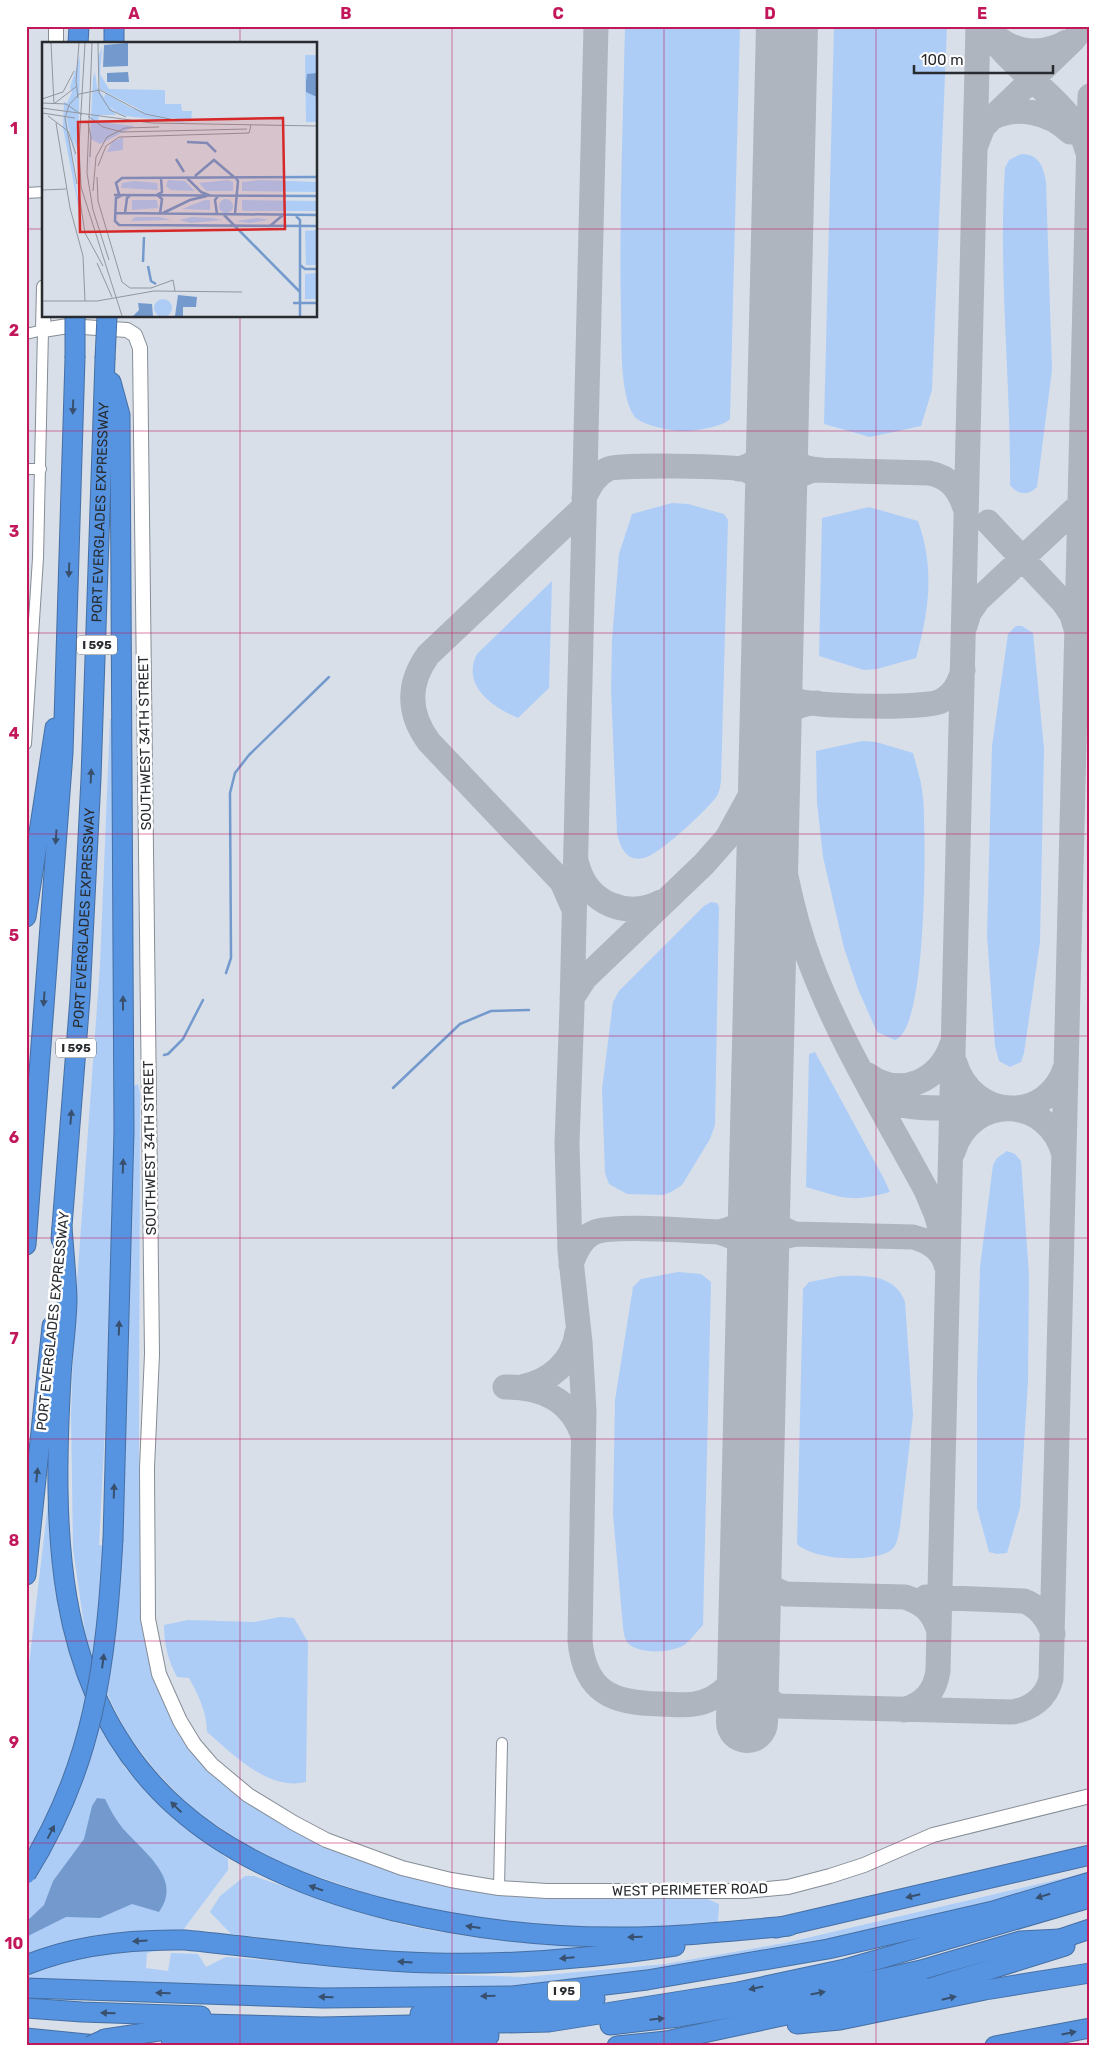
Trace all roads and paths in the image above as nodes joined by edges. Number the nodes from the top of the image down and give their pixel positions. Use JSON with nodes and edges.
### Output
{"nodes":[{"id":1,"x":56,"y":26,"type":"edge"},
{"id":2,"x":78,"y":26,"type":"edge"},
{"id":3,"x":114,"y":26,"type":"edge"},
{"id":4,"x":56,"y":42,"type":"edge"},
{"id":5,"x":78,"y":42,"type":"edge"},
{"id":6,"x":114,"y":42,"type":"edge"},
{"id":7,"x":42,"y":192,"type":"edge"},
{"id":8,"x":26,"y":193,"type":"edge"},
{"id":9,"x":43,"y":318,"type":"edge"},
{"id":10,"x":75,"y":318,"type":"edge"},
{"id":11,"x":107,"y":318,"type":"edge"},
{"id":12,"x":43,"y":330,"type":"junction"},
{"id":13,"x":26,"y":334,"type":"edge"},
{"id":14,"x":105,"y":359,"type":"junction"},
{"id":15,"x":26,"y":469,"type":"edge"},
{"id":16,"x":40,"y":469,"type":"junction"},
{"id":17,"x":66,"y":683,"type":"junction"},
{"id":18,"x":26,"y":744,"type":"edge"},
{"id":19,"x":26,"y":917,"type":"edge"},
{"id":20,"x":62,"y":1228,"type":"junction"},
{"id":21,"x":26,"y":1244,"type":"edge"},
{"id":22,"x":26,"y":1575,"type":"edge"},
{"id":23,"x":502,"y":1742,"type":"dead end"},
{"id":24,"x":1090,"y":1796,"type":"edge"},
{"id":25,"x":342,"y":1847,"type":"joint"},
{"id":26,"x":1090,"y":1855,"type":"edge"},
{"id":27,"x":26,"y":1874,"type":"edge"},
{"id":28,"x":1090,"y":1882,"type":"edge"},
{"id":29,"x":499,"y":1888,"type":"junction"},
{"id":30,"x":1090,"y":1898,"type":"edge"},
{"id":31,"x":788,"y":1926,"type":"junction"},
{"id":32,"x":1090,"y":1929,"type":"edge"},
{"id":33,"x":973,"y":1933,"type":"junction"},
{"id":34,"x":1090,"y":1938,"type":"edge"},
{"id":35,"x":1060,"y":1939,"type":"junction"},
{"id":36,"x":26,"y":1965,"type":"edge"},
{"id":37,"x":1090,"y":1973,"type":"edge"},
{"id":38,"x":26,"y":1988,"type":"edge"},
{"id":39,"x":26,"y":2008,"type":"edge"},
{"id":40,"x":797,"y":2024,"type":"junction"},
{"id":41,"x":1090,"y":2028,"type":"edge"},
{"id":42,"x":26,"y":2038,"type":"edge"},
{"id":43,"x":101,"y":2044,"type":"edge"},
{"id":44,"x":136,"y":2045,"type":"edge"},
{"id":45,"x":617,"y":2046,"type":"edge"},
{"id":46,"x":700,"y":2046,"type":"edge"},
{"id":47,"x":995,"y":2046,"type":"edge"}],
"edges":[{"from":1,"to":4,"type":"street"},
{"from":2,"to":5,"type":"highway"},
{"from":3,"to":6,"type":"highway"},
{"from":7,"to":8,"type":"street"},
{"from":9,"to":12,"type":"street"},
{"from":10,"to":17,"type":"highway","number":"I 595","one_way":true,"bridge":true},
{"from":11,"to":14,"type":"highway","name":"PORT EVERGLADES EXPRESSWAY","number":"I 595","bridge":true},
{"from":12,"to":13,"type":"street"},
{"from":12,"to":16,"type":"street"},
{"from":12,"to":25,"type":"street","name":"SOUTHWEST 34TH STREET"},
{"from":20,"to":14,"type":"highway","name":"PORT EVERGLADES EXPRESSWAY","number":"I 595","one_way":true},
{"from":27,"to":14,"type":"highway","one_way":true,"bridge":true},
{"from":15,"to":16,"type":"street"},
{"from":16,"to":18,"type":"street"},
{"from":17,"to":19,"type":"highway"},
{"from":17,"to":21,"type":"highway","number":"I 595","one_way":true},
{"from":22,"to":20,"type":"highway","name":"PORT EVERGLADES EXPRESSWAY","number":"I 595","one_way":true},
{"from":31,"to":20,"type":"highway","one_way":true},
{"from":23,"to":29,"type":"street"},
{"from":24,"to":29,"type":"street","name":"WEST PERIMETER ROAD"},
{"from":25,"to":29,"type":"street","name":"WEST PERIMETER ROAD"},
{"from":26,"to":31,"type":"highway","one_way":true},
{"from":28,"to":38,"type":"highway","number":"I 95","one_way":true},
{"from":30,"to":33,"type":"highway"},
{"from":31,"to":36,"type":"highway","one_way":true},
{"from":32,"to":35,"type":"highway"},
{"from":33,"to":39,"type":"highway","one_way":true},
{"from":33,"to":43,"type":"highway","one_way":true},
{"from":34,"to":40,"type":"highway"},
{"from":44,"to":35,"type":"highway","one_way":true},
{"from":35,"to":45,"type":"highway"},
{"from":40,"to":37,"type":"highway","one_way":true},
{"from":40,"to":46,"type":"highway"},
{"from":47,"to":41,"type":"highway","one_way":true},
{"from":42,"to":43,"type":"highway"}]}
